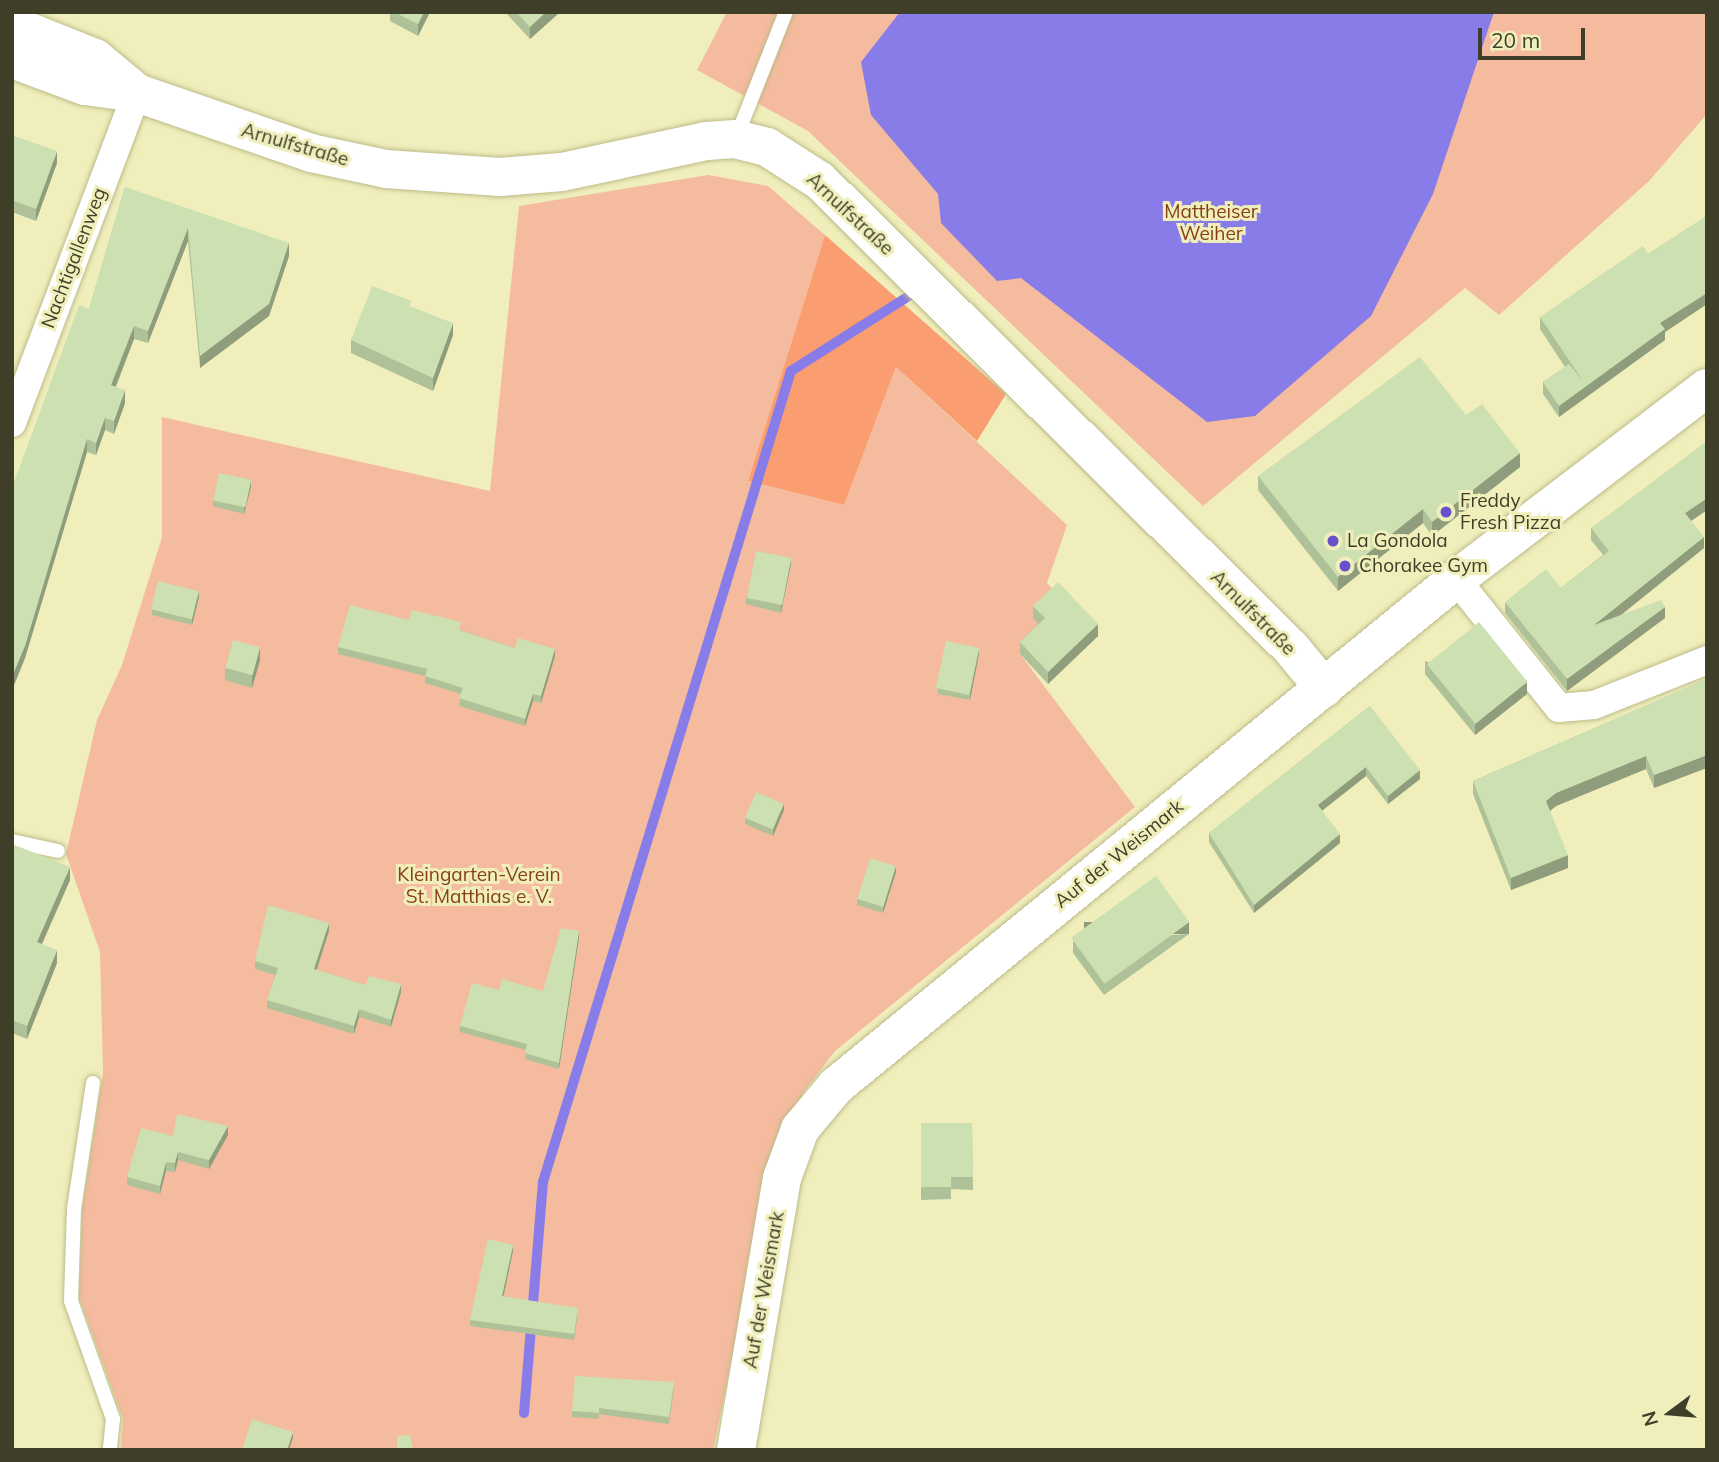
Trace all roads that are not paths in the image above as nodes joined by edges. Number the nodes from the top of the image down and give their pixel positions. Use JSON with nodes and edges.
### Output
{"nodes":[{"id":1,"x":786,"y":12,"type":"edge"},
{"id":2,"x":12,"y":25,"type":"edge"},
{"id":3,"x":12,"y":59,"type":"edge"},
{"id":4,"x":137,"y":93,"type":"junction"},
{"id":5,"x":735,"y":139,"type":"junction"},
{"id":6,"x":1707,"y":388,"type":"edge"},
{"id":7,"x":12,"y":423,"type":"edge"},
{"id":8,"x":1456,"y":579,"type":"junction"},
{"id":9,"x":1707,"y":660,"type":"edge"},
{"id":10,"x":1324,"y":688,"type":"junction"},
{"id":11,"x":12,"y":841,"type":"edge"},
{"id":12,"x":58,"y":851,"type":"dead end"},
{"id":13,"x":93,"y":1083,"type":"dead end"},
{"id":14,"x":110,"y":1450,"type":"edge"},
{"id":15,"x":736,"y":1450,"type":"edge"}],
"edges":[{"from":1,"to":5,"type":"lane"},
{"from":2,"to":4,"type":"street","name":"Arnulfstraße"},
{"from":3,"to":4,"type":"street","name":"Arnulfstraße"},
{"from":4,"to":5,"type":"street","name":"Arnulfstraße"},
{"from":4,"to":7,"type":"street","name":"Nachtigallenweg"},
{"from":5,"to":10,"type":"street","name":"Arnulfstraße"},
{"from":6,"to":8,"type":"street","name":"Auf der Weismark"},
{"from":8,"to":9,"type":"street"},
{"from":8,"to":10,"type":"street","name":"Auf der Weismark"},
{"from":10,"to":15,"type":"street","name":"Auf der Weismark"},
{"from":11,"to":12,"type":"lane"},
{"from":13,"to":14,"type":"lane"}]}
